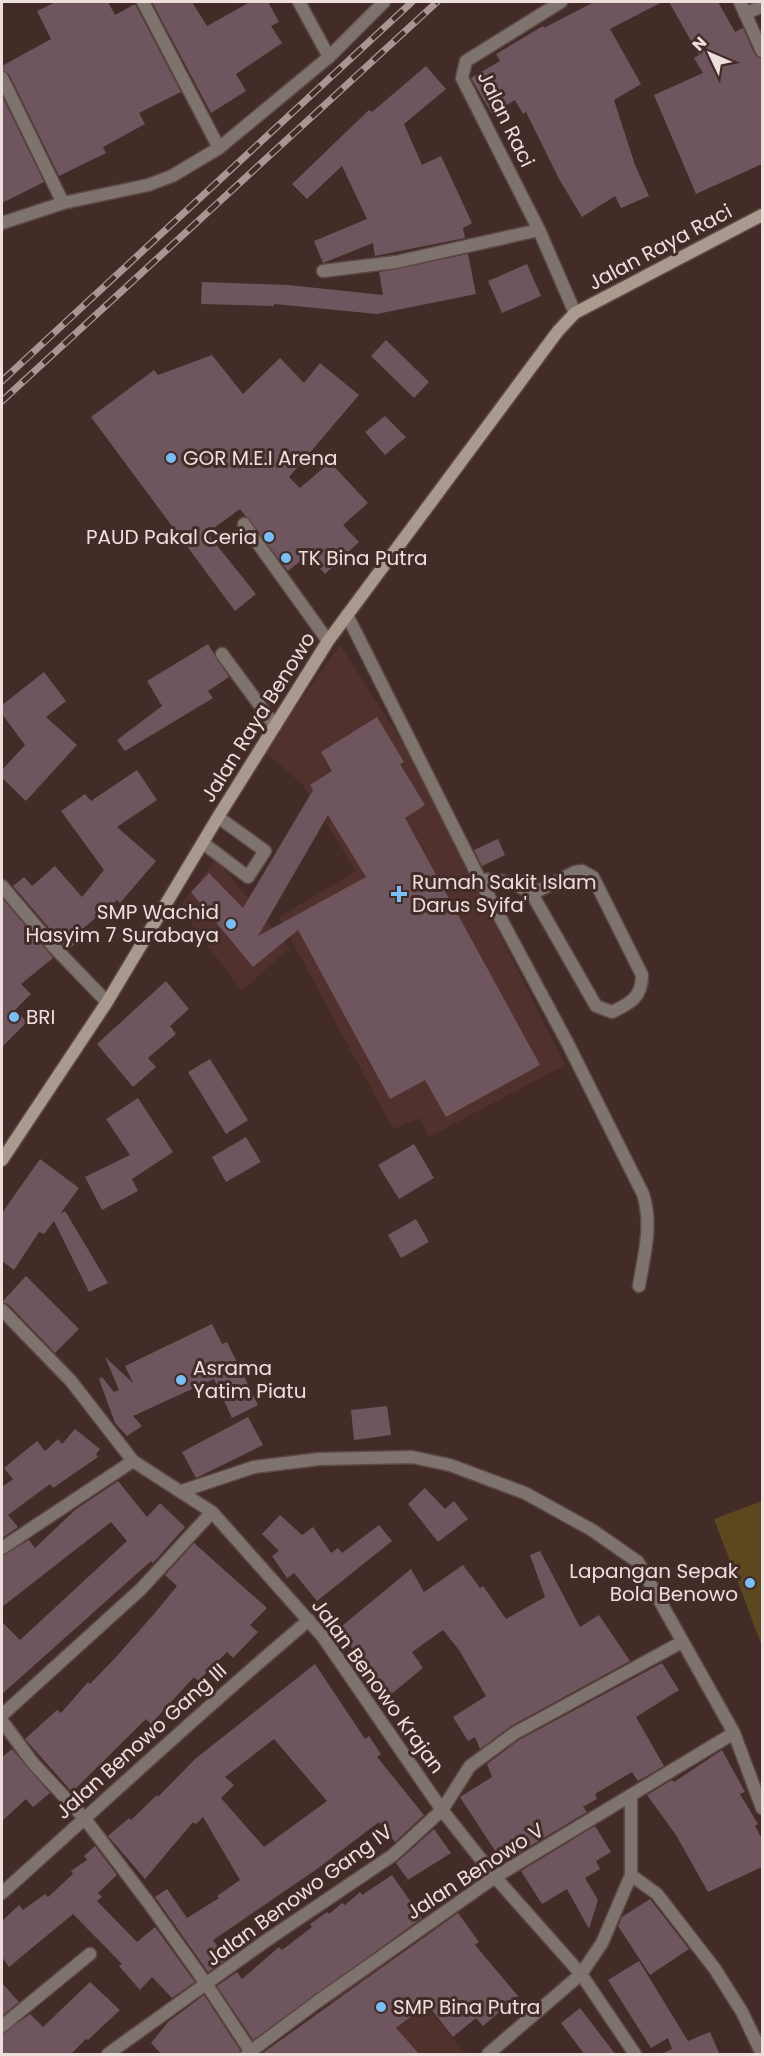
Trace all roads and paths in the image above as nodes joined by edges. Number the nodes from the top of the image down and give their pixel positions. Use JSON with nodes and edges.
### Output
{"nodes":[{"id":1,"x":143,"y":2,"type":"edge"},
{"id":2,"x":299,"y":2,"type":"edge"},
{"id":3,"x":384,"y":2,"type":"edge"},
{"id":4,"x":561,"y":2,"type":"edge"},
{"id":5,"x":740,"y":2,"type":"edge"},
{"id":6,"x":762,"y":6,"type":"edge"},
{"id":7,"x":745,"y":14,"type":"junction"},
{"id":8,"x":762,"y":51,"type":"edge"},
{"id":9,"x":330,"y":57,"type":"junction"},
{"id":10,"x":2,"y":78,"type":"edge"},
{"id":11,"x":219,"y":148,"type":"junction"},
{"id":12,"x":63,"y":203,"type":"junction"},
{"id":13,"x":762,"y":215,"type":"edge"},
{"id":14,"x":2,"y":223,"type":"edge"},
{"id":15,"x":539,"y":230,"type":"junction"},
{"id":16,"x":323,"y":271,"type":"dead end"},
{"id":17,"x":575,"y":313,"type":"junction"},
{"id":18,"x":244,"y":524,"type":"dead end"},
{"id":19,"x":347,"y":615,"type":"junction"},
{"id":20,"x":328,"y":642,"type":"junction"},
{"id":21,"x":222,"y":654,"type":"dead end"},
{"id":22,"x":275,"y":726,"type":"junction"},
{"id":23,"x":218,"y":817,"type":"junction"},
{"id":24,"x":202,"y":843,"type":"junction"},
{"id":25,"x":480,"y":880,"type":"junction"},
{"id":26,"x":2,"y":886,"type":"edge"},
{"id":27,"x":532,"y":894,"type":"junction"},
{"id":28,"x":107,"y":1002,"type":"junction"},
{"id":29,"x":2,"y":1160,"type":"edge"},
{"id":30,"x":639,"y":1286,"type":"dead end"},
{"id":31,"x":2,"y":1310,"type":"edge"},
{"id":32,"x":133,"y":1461,"type":"junction"},
{"id":33,"x":182,"y":1491,"type":"junction"},
{"id":34,"x":212,"y":1512,"type":"junction"},
{"id":35,"x":2,"y":1548,"type":"edge"},
{"id":36,"x":309,"y":1620,"type":"junction"},
{"id":37,"x":682,"y":1642,"type":"junction"},
{"id":38,"x":2,"y":1714,"type":"edge"},
{"id":39,"x":2,"y":1721,"type":"edge"},
{"id":40,"x":734,"y":1732,"type":"junction"},
{"id":41,"x":631,"y":1795,"type":"junction"},
{"id":42,"x":762,"y":1808,"type":"edge"},
{"id":43,"x":442,"y":1810,"type":"junction"},
{"id":44,"x":85,"y":1820,"type":"junction"},
{"id":45,"x":631,"y":1875,"type":"junction"},
{"id":46,"x":495,"y":1878,"type":"junction"},
{"id":47,"x":2,"y":1893,"type":"edge"},
{"id":48,"x":90,"y":1954,"type":"dead end"},
{"id":49,"x":582,"y":1974,"type":"junction"},
{"id":50,"x":207,"y":1985,"type":"junction"},
{"id":51,"x":2,"y":2026,"type":"edge"},
{"id":52,"x":249,"y":2053,"type":"edge"},
{"id":53,"x":108,"y":2055,"type":"edge"},
{"id":54,"x":488,"y":2055,"type":"edge"},
{"id":55,"x":635,"y":2055,"type":"edge"},
{"id":56,"x":762,"y":2055,"type":"edge"}],
"edges":[{"from":1,"to":11,"type":"street"},
{"from":2,"to":9,"type":"street"},
{"from":3,"to":9,"type":"street"},
{"from":4,"to":15,"type":"street","name":"Jalan Raci"},
{"from":5,"to":7,"type":"street"},
{"from":6,"to":7,"type":"street"},
{"from":7,"to":8,"type":"street"},
{"from":9,"to":11,"type":"street"},
{"from":10,"to":12,"type":"street"},
{"from":11,"to":12,"type":"street"},
{"from":12,"to":14,"type":"street"},
{"from":13,"to":17,"type":"main road","name":"Jalan Raya Raci"},
{"from":15,"to":16,"type":"street"},
{"from":15,"to":17,"type":"street","name":"Jalan Raci"},
{"from":17,"to":19,"type":"main road","name":"Jalan Raya Benowo"},
{"from":18,"to":20,"type":"street"},
{"from":19,"to":20,"type":"main road","name":"Jalan Raya Benowo"},
{"from":19,"to":25,"type":"street"},
{"from":20,"to":22,"type":"main road","name":"Jalan Raya Benowo"},
{"from":21,"to":22,"type":"street"},
{"from":22,"to":23,"type":"main road","name":"Jalan Raya Benowo"},
{"from":23,"to":24,"type":"main road","name":"Jalan Raya Benowo"},
{"from":23,"to":24,"type":"street"},
{"from":24,"to":28,"type":"main road","name":"Jalan Raya Benowo"},
{"from":25,"to":27,"type":"street"},
{"from":25,"to":30,"type":"street"},
{"from":26,"to":28,"type":"street"},
{"from":27,"to":27,"type":"street"},
{"from":28,"to":29,"type":"main road","name":"Jalan Raya Benowo"},
{"from":31,"to":32,"type":"street","name":"Jalan Benowo Krajan"},
{"from":32,"to":33,"type":"street","name":"Jalan Benowo Krajan"},
{"from":32,"to":35,"type":"street"},
{"from":33,"to":34,"type":"street","name":"Jalan Benowo Krajan"},
{"from":33,"to":37,"type":"street"},
{"from":34,"to":36,"type":"street","name":"Jalan Benowo Krajan"},
{"from":34,"to":38,"type":"street"},
{"from":36,"to":43,"type":"street","name":"Jalan Benowo Krajan"},
{"from":36,"to":44,"type":"street","name":"Jalan Benowo Gang III"},
{"from":37,"to":40,"type":"street"},
{"from":37,"to":43,"type":"street","name":"Jalan Benowo Gang IV"},
{"from":39,"to":44,"type":"street"},
{"from":40,"to":41,"type":"street","name":"Jalan Benowo V"},
{"from":40,"to":42,"type":"street"},
{"from":41,"to":45,"type":"street"},
{"from":41,"to":46,"type":"street","name":"Jalan Benowo V"},
{"from":43,"to":46,"type":"street","name":"Jalan Benowo Krajan"},
{"from":43,"to":50,"type":"street","name":"Jalan Benowo Gang IV"},
{"from":44,"to":47,"type":"street","name":"Jalan Benowo Gang III"},
{"from":44,"to":50,"type":"street"},
{"from":45,"to":49,"type":"street"},
{"from":45,"to":56,"type":"street"},
{"from":46,"to":49,"type":"street","name":"Jalan Benowo Krajan"},
{"from":46,"to":52,"type":"street","name":"Jalan Benowo V"},
{"from":48,"to":51,"type":"street"},
{"from":49,"to":54,"type":"street"},
{"from":49,"to":55,"type":"street","name":"Jalan Benowo Krajan"},
{"from":50,"to":52,"type":"street"},
{"from":50,"to":53,"type":"street","name":"Jalan Benowo Gang IV"}]}
